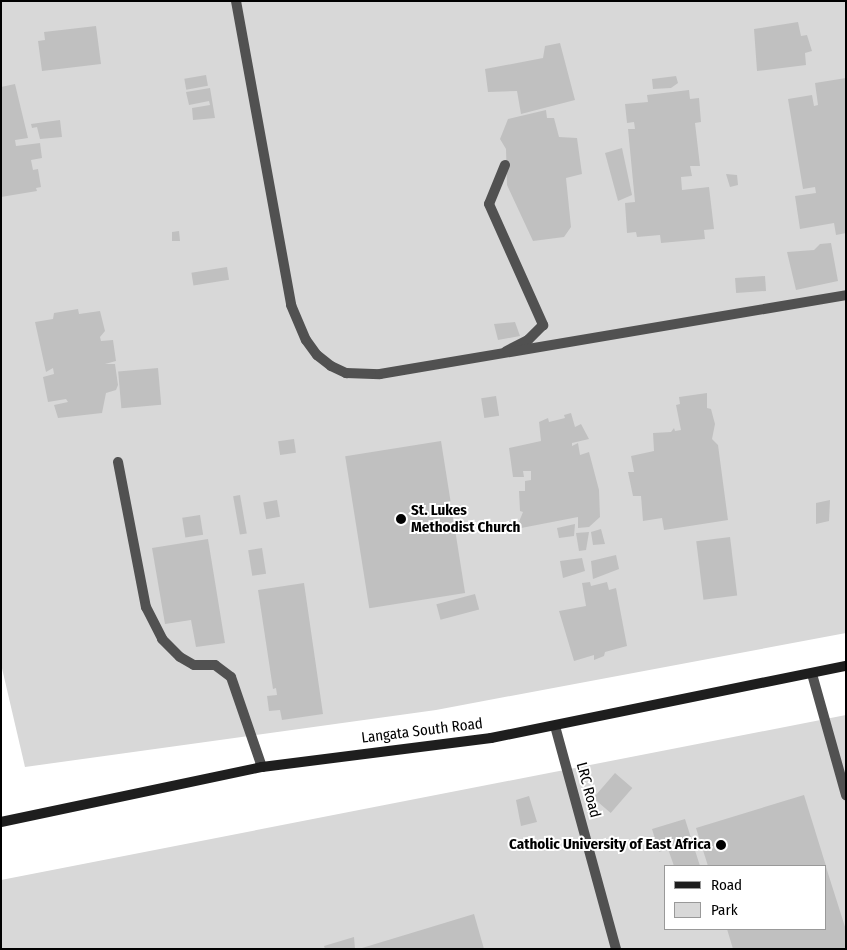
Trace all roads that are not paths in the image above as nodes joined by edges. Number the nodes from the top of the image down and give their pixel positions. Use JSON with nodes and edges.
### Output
{"nodes":[{"id":1,"x":236,"y":1,"type":"edge"},
{"id":2,"x":505,"y":165,"type":"dead end"},
{"id":3,"x":846,"y":295,"type":"edge"},
{"id":4,"x":505,"y":352,"type":"junction"},
{"id":5,"x":118,"y":462,"type":"dead end"},
{"id":6,"x":846,"y":666,"type":"edge"},
{"id":7,"x":812,"y":674,"type":"junction"},
{"id":8,"x":555,"y":726,"type":"junction"},
{"id":9,"x":262,"y":767,"type":"junction"},
{"id":10,"x":846,"y":795,"type":"edge"},
{"id":11,"x":1,"y":822,"type":"edge"},
{"id":12,"x":616,"y":949,"type":"edge"}],
"edges":[{"from":1,"to":4,"type":"street"},
{"from":2,"to":4,"type":"street"},
{"from":3,"to":4,"type":"street"},
{"from":5,"to":9,"type":"street"},
{"from":6,"to":7,"type":"street","name":"Langata South Road"},
{"from":7,"to":8,"type":"street","name":"Langata South Road"},
{"from":7,"to":10,"type":"street"},
{"from":8,"to":9,"type":"street","name":"Langata South Road"},
{"from":8,"to":12,"type":"street","name":"LRC Road"},
{"from":9,"to":11,"type":"street","name":"Langata South Road"}]}
